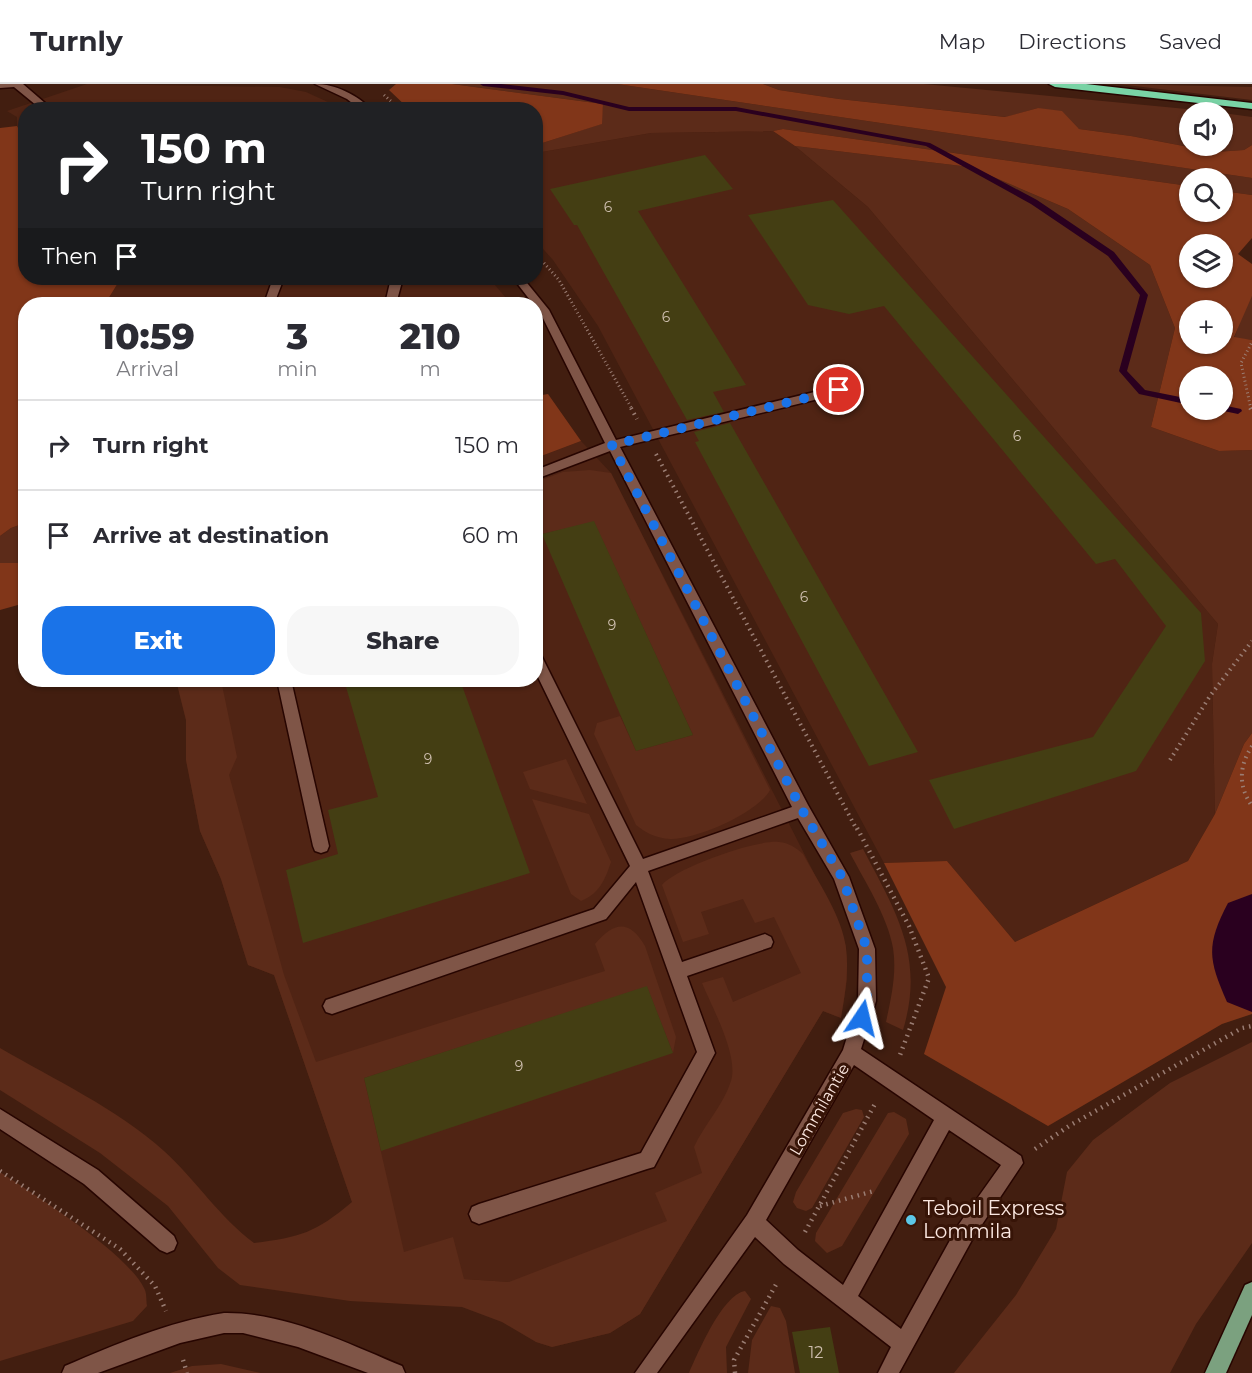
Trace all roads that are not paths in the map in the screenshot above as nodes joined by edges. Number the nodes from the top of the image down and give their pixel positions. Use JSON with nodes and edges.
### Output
{"nodes":[{"id":1,"x":13,"y":84,"type":"edge"},
{"id":2,"x":18,"y":84,"type":"edge"},
{"id":3,"x":320,"y":84,"type":"edge"},
{"id":4,"x":1055,"y":84,"type":"edge"},
{"id":5,"x":0,"y":86,"type":"edge"},
{"id":6,"x":39,"y":102,"type":"edge"},
{"id":7,"x":356,"y":102,"type":"edge"},
{"id":8,"x":1252,"y":106,"type":"edge"},
{"id":9,"x":543,"y":318,"type":"edge"},
{"id":10,"x":839,"y":390,"type":"dead end"},
{"id":11,"x":612,"y":445,"type":"junction"},
{"id":12,"x":543,"y":472,"type":"edge"},
{"id":13,"x":543,"y":673,"type":"edge"},
{"id":14,"x":286,"y":687,"type":"edge"},
{"id":15,"x":802,"y":810,"type":"junction"},
{"id":16,"x":321,"y":846,"type":"dead end"},
{"id":17,"x":639,"y":867,"type":"junction"},
{"id":18,"x":765,"y":942,"type":"dead end"},
{"id":19,"x":677,"y":971,"type":"junction"},
{"id":20,"x":332,"y":1006,"type":"dead end"},
{"id":21,"x":851,"y":1053,"type":"junction"},
{"id":22,"x":946,"y":1117,"type":"junction"},
{"id":23,"x":0,"y":1118,"type":"edge"},
{"id":24,"x":479,"y":1214,"type":"dead end"},
{"id":25,"x":754,"y":1222,"type":"junction"},
{"id":26,"x":167,"y":1243,"type":"dead end"},
{"id":27,"x":1252,"y":1292,"type":"edge"},
{"id":28,"x":846,"y":1299,"type":"junction"},
{"id":29,"x":904,"y":1344,"type":"junction"},
{"id":30,"x":72,"y":1373,"type":"edge"},
{"id":31,"x":395,"y":1373,"type":"edge"},
{"id":32,"x":645,"y":1373,"type":"edge"},
{"id":33,"x":888,"y":1373,"type":"edge"},
{"id":34,"x":1215,"y":1373,"type":"edge"}],
"edges":[{"from":1,"to":5,"type":"street"},
{"from":2,"to":6,"type":"street"},
{"from":3,"to":7,"type":"street"},
{"from":4,"to":8,"type":"highway"},
{"from":9,"to":11,"type":"street","name":"Lommilantie"},
{"from":10,"to":11,"type":"street"},
{"from":11,"to":12,"type":"street"},
{"from":11,"to":15,"type":"street","name":"Lommilantie"},
{"from":13,"to":17,"type":"street"},
{"from":14,"to":16,"type":"street"},
{"from":15,"to":17,"type":"street"},
{"from":15,"to":21,"type":"street","name":"Lommilantie"},
{"from":17,"to":19,"type":"street"},
{"from":17,"to":20,"type":"street"},
{"from":18,"to":19,"type":"street"},
{"from":19,"to":24,"type":"street"},
{"from":21,"to":22,"type":"street"},
{"from":21,"to":25,"type":"street","name":"Lommilantie"},
{"from":22,"to":28,"type":"street"},
{"from":22,"to":29,"type":"street"},
{"from":23,"to":26,"type":"street"},
{"from":25,"to":28,"type":"street"},
{"from":25,"to":32,"type":"street","name":"Lommilantie"},
{"from":27,"to":34,"type":"main road"},
{"from":28,"to":29,"type":"street"},
{"from":29,"to":33,"type":"street"},
{"from":30,"to":31,"type":"street"}]}
